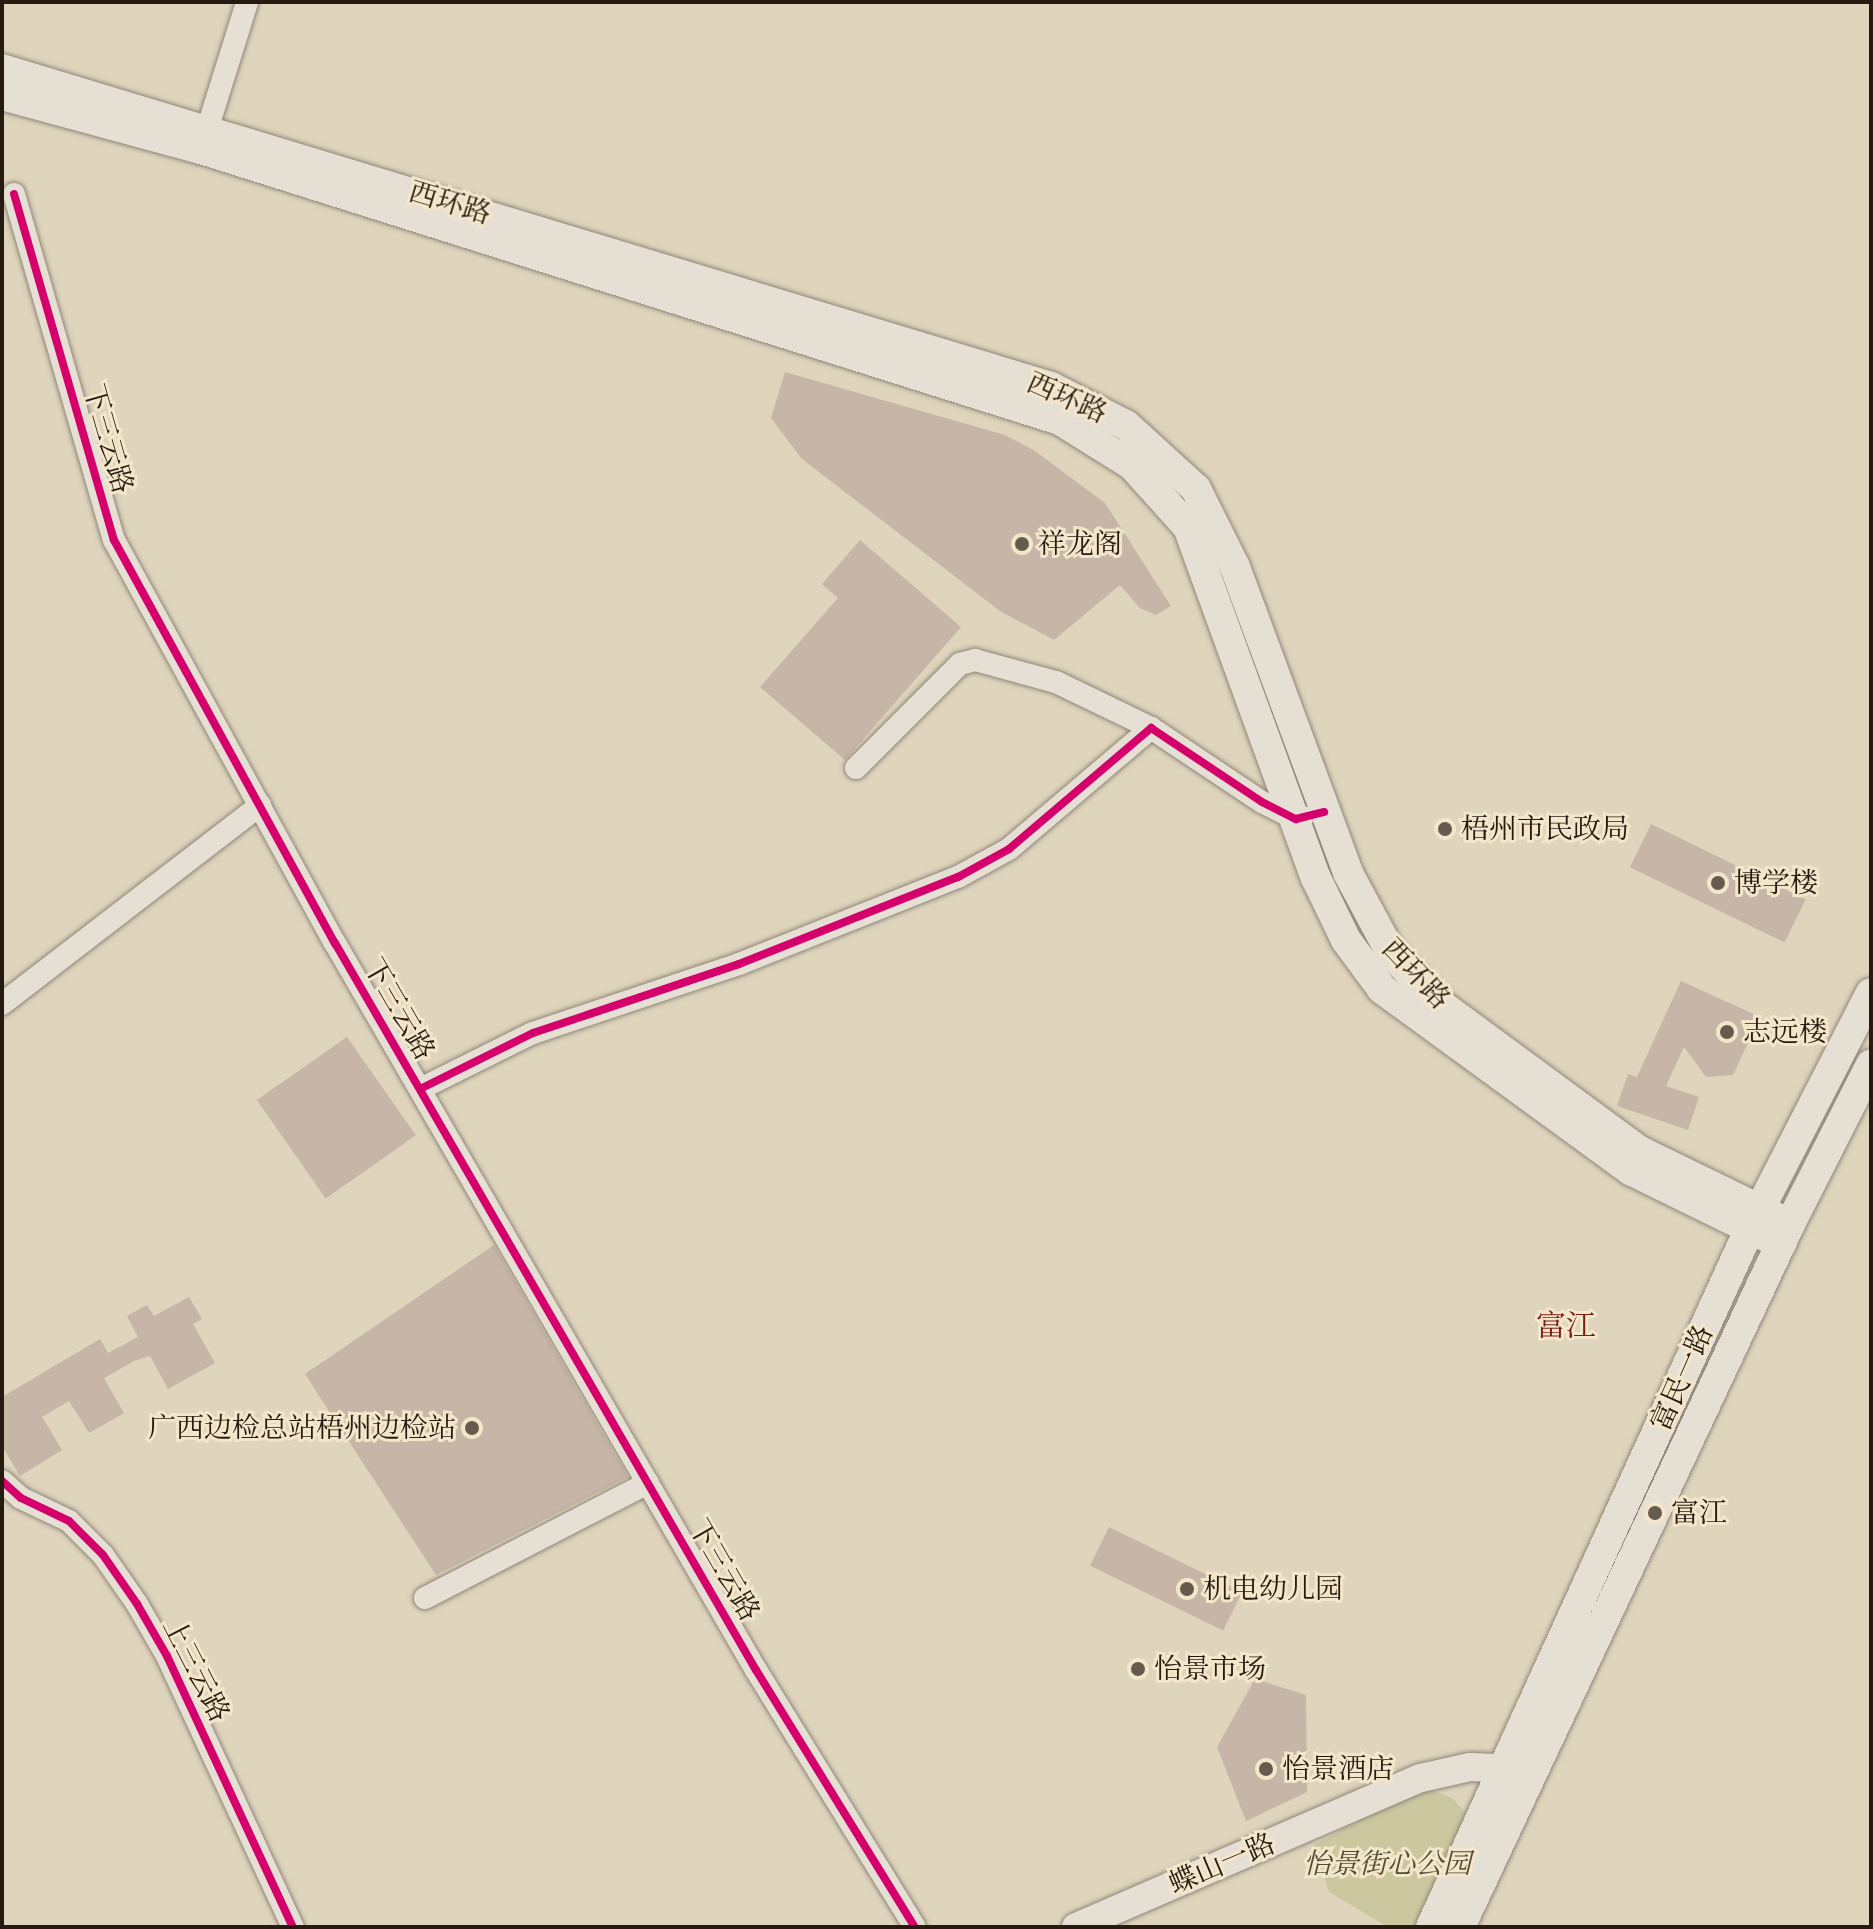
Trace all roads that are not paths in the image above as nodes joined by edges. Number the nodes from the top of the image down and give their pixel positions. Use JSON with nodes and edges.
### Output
{"nodes":[{"id":1,"x":247,"y":2,"type":"edge"},
{"id":2,"x":2,"y":69,"type":"edge"},
{"id":3,"x":2,"y":95,"type":"edge"},
{"id":4,"x":204,"y":139,"type":"junction"},
{"id":5,"x":14,"y":194,"type":"dead end"},
{"id":6,"x":1151,"y":728,"type":"junction"},
{"id":7,"x":856,"y":768,"type":"dead end"},
{"id":8,"x":260,"y":805,"type":"junction"},
{"id":9,"x":1310,"y":816,"type":"junction"},
{"id":10,"x":1871,"y":993,"type":"edge"},
{"id":11,"x":2,"y":1004,"type":"edge"},
{"id":12,"x":1871,"y":1064,"type":"edge"},
{"id":13,"x":420,"y":1089,"type":"junction"},
{"id":14,"x":1755,"y":1219,"type":"junction"},
{"id":15,"x":1786,"y":1234,"type":"junction"},
{"id":16,"x":2,"y":1481,"type":"edge"},
{"id":17,"x":648,"y":1483,"type":"junction"},
{"id":18,"x":425,"y":1598,"type":"dead end"},
{"id":19,"x":1517,"y":1775,"type":"junction"},
{"id":20,"x":293,"y":1927,"type":"edge"},
{"id":21,"x":915,"y":1927,"type":"edge"},
{"id":22,"x":1076,"y":1927,"type":"edge"},
{"id":23,"x":1431,"y":1927,"type":"edge"},
{"id":24,"x":1460,"y":1927,"type":"edge"}],
"edges":[{"from":1,"to":4,"type":"street"},
{"from":2,"to":4,"type":"main road","name":"西环路"},
{"from":3,"to":4,"type":"main road"},
{"from":4,"to":9,"type":"main road","name":"西环路"},
{"from":5,"to":8,"type":"street","name":"下三云路"},
{"from":6,"to":7,"type":"street"},
{"from":6,"to":9,"type":"street"},
{"from":6,"to":13,"type":"street"},
{"from":8,"to":11,"type":"street"},
{"from":8,"to":13,"type":"street","name":"下三云路"},
{"from":9,"to":14,"type":"main road","name":"西环路"},
{"from":10,"to":14,"type":"main road","name":"富民一路"},
{"from":12,"to":15,"type":"main road"},
{"from":13,"to":17,"type":"street","name":"下三云路"},
{"from":14,"to":15,"type":"main road","name":"西环路"},
{"from":14,"to":19,"type":"main road","name":"富民一路"},
{"from":15,"to":19,"type":"main road"},
{"from":16,"to":20,"type":"street","name":"上三云路"},
{"from":17,"to":18,"type":"street"},
{"from":17,"to":21,"type":"street","name":"下三云路"},
{"from":19,"to":22,"type":"street","name":"蝶山一路"},
{"from":19,"to":23,"type":"main road"},
{"from":19,"to":24,"type":"main road"}]}
